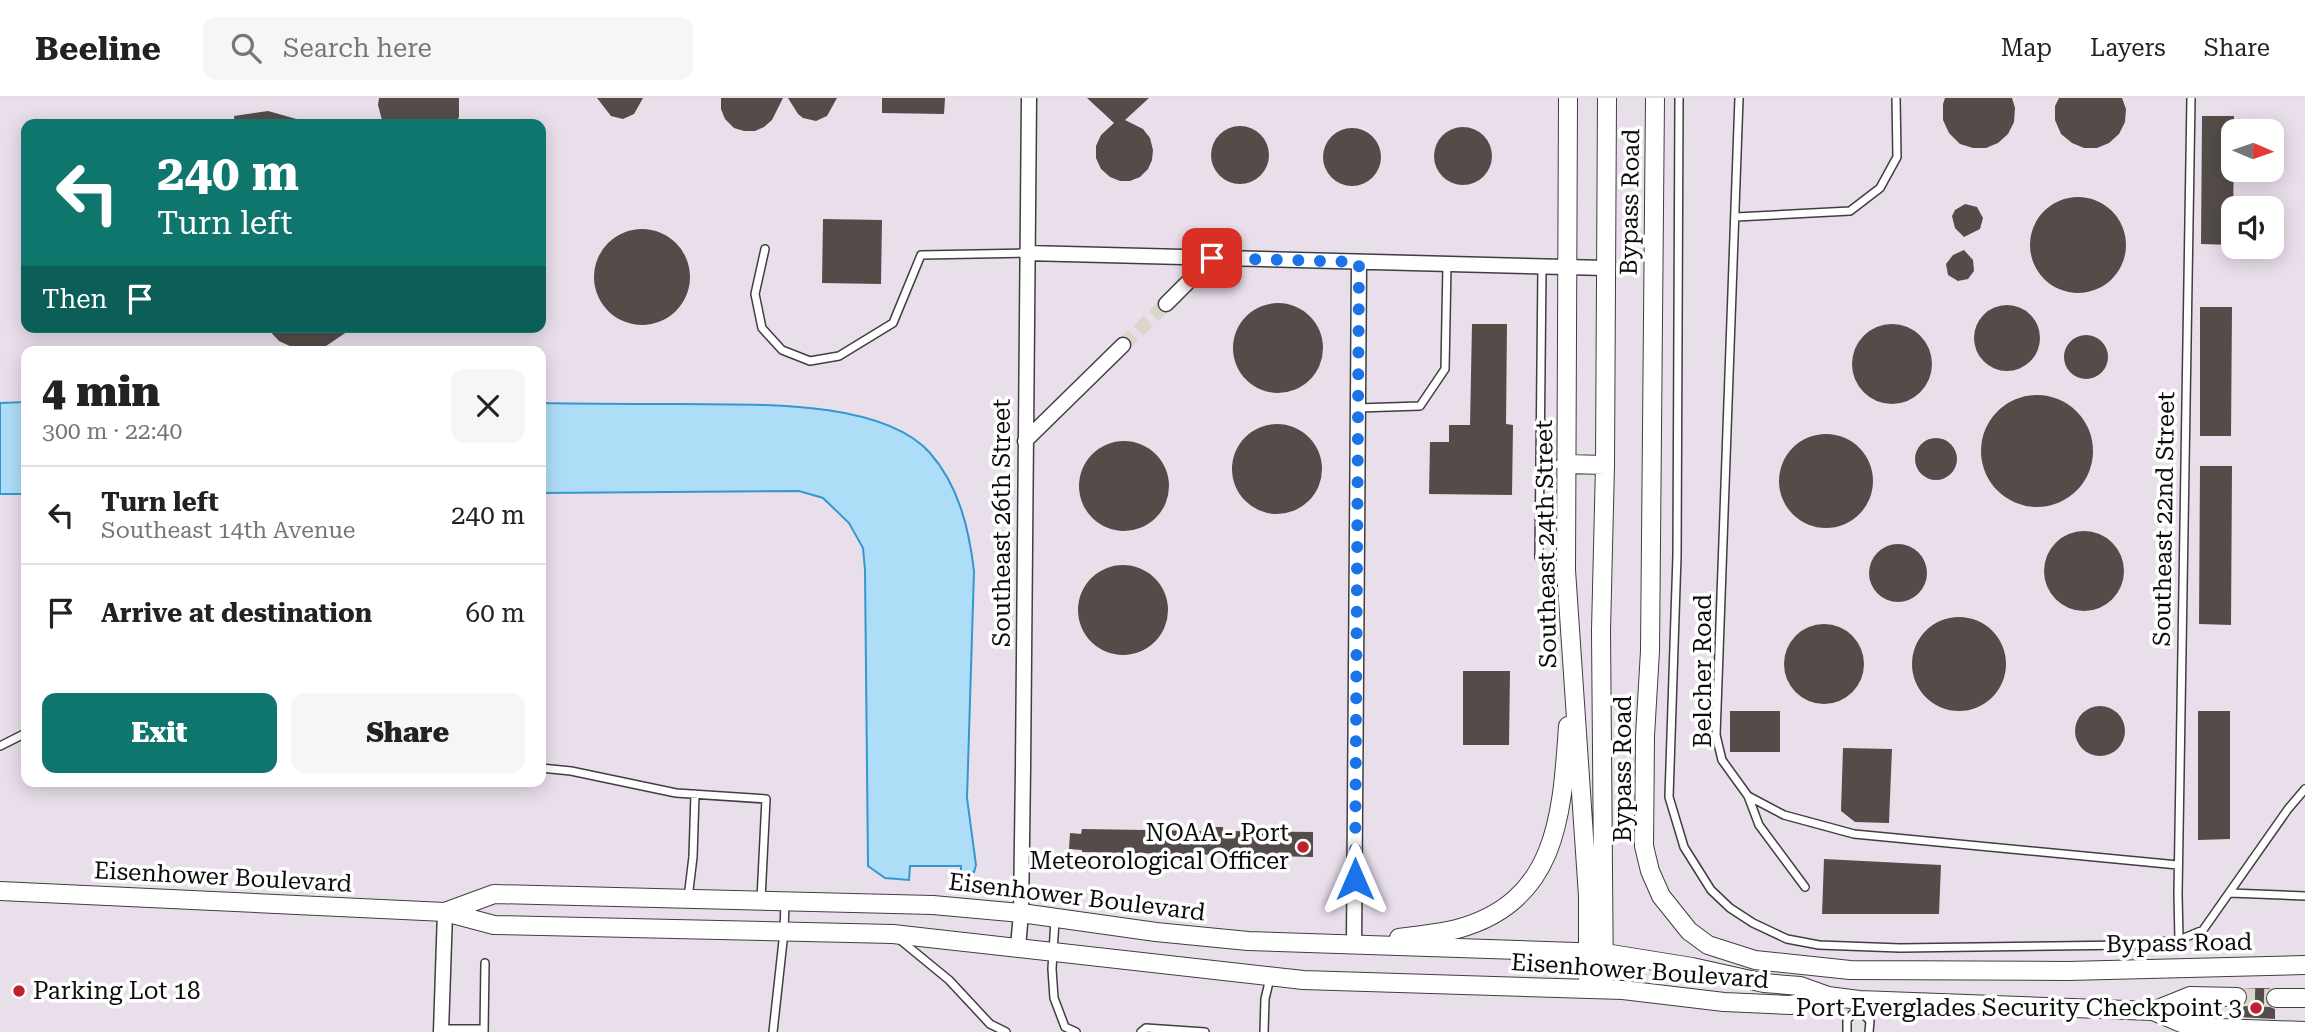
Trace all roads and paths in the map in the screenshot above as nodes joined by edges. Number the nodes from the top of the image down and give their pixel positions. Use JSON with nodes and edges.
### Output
{"nodes":[{"id":1,"x":1029,"y":98,"type":"edge"},
{"id":2,"x":1568,"y":98,"type":"edge"},
{"id":3,"x":1607,"y":98,"type":"edge"},
{"id":4,"x":1656,"y":98,"type":"edge"},
{"id":5,"x":1679,"y":98,"type":"edge"},
{"id":6,"x":1739,"y":98,"type":"edge"},
{"id":7,"x":1896,"y":98,"type":"edge"},
{"id":8,"x":2191,"y":98,"type":"edge"},
{"id":9,"x":1736,"y":218,"type":"junction"},
{"id":10,"x":765,"y":249,"type":"dead end"},
{"id":11,"x":1027,"y":253,"type":"junction"},
{"id":12,"x":1212,"y":258,"type":"junction"},
{"id":13,"x":1359,"y":262,"type":"junction"},
{"id":14,"x":1447,"y":265,"type":"junction"},
{"id":15,"x":1542,"y":267,"type":"junction"},
{"id":16,"x":1567,"y":268,"type":"junction"},
{"id":17,"x":1606,"y":268,"type":"junction"},
{"id":18,"x":1166,"y":304,"type":"tunnel mouth"},
{"id":19,"x":1124,"y":345,"type":"tunnel mouth"},
{"id":20,"x":1358,"y":408,"type":"junction"},
{"id":21,"x":1025,"y":441,"type":"junction"},
{"id":22,"x":1566,"y":464,"type":"junction"},
{"id":23,"x":1540,"y":465,"type":"junction"},
{"id":24,"x":1605,"y":465,"type":"junction"},
{"id":25,"x":1566,"y":570,"type":"junction"},
{"id":26,"x":1572,"y":659,"type":"junction"},
{"id":27,"x":21,"y":736,"type":"edge"},
{"id":28,"x":0,"y":746,"type":"edge"},
{"id":29,"x":546,"y":768,"type":"edge"},
{"id":30,"x":2305,"y":789,"type":"edge"},
{"id":31,"x":695,"y":794,"type":"junction"},
{"id":32,"x":1748,"y":796,"type":"junction"},
{"id":33,"x":2178,"y":865,"type":"junction"},
{"id":34,"x":1805,"y":887,"type":"dead end"},
{"id":35,"x":0,"y":891,"type":"edge"},
{"id":36,"x":2230,"y":893,"type":"junction"},
{"id":37,"x":2305,"y":896,"type":"edge"},
{"id":38,"x":688,"y":899,"type":"junction"},
{"id":39,"x":761,"y":901,"type":"junction"},
{"id":40,"x":785,"y":902,"type":"junction"},
{"id":41,"x":445,"y":912,"type":"junction"},
{"id":42,"x":1021,"y":913,"type":"junction"},
{"id":43,"x":1056,"y":917,"type":"junction"},
{"id":44,"x":785,"y":932,"type":"junction"},
{"id":45,"x":893,"y":934,"type":"junction"},
{"id":46,"x":2179,"y":940,"type":"junction"},
{"id":47,"x":1354,"y":945,"type":"junction"},
{"id":48,"x":1018,"y":947,"type":"junction"},
{"id":49,"x":1053,"y":951,"type":"junction"},
{"id":50,"x":1596,"y":953,"type":"junction"},
{"id":51,"x":485,"y":962,"type":"dead end"},
{"id":52,"x":2305,"y":965,"type":"edge"},
{"id":53,"x":1270,"y":977,"type":"junction"},
{"id":54,"x":1596,"y":989,"type":"junction"},
{"id":55,"x":1828,"y":996,"type":"junction"},
{"id":56,"x":2237,"y":997,"type":"tunnel mouth"},
{"id":57,"x":2276,"y":998,"type":"tunnel mouth"},
{"id":58,"x":2305,"y":998,"type":"edge"},
{"id":59,"x":1858,"y":1004,"type":"junction"},
{"id":60,"x":2153,"y":1011,"type":"junction"},
{"id":61,"x":441,"y":1030,"type":"edge"},
{"id":62,"x":484,"y":1031,"type":"edge"},
{"id":63,"x":2305,"y":1031,"type":"edge"},
{"id":64,"x":773,"y":1032,"type":"edge"},
{"id":65,"x":1006,"y":1032,"type":"edge"},
{"id":66,"x":1076,"y":1032,"type":"edge"},
{"id":67,"x":1142,"y":1032,"type":"edge"},
{"id":68,"x":1205,"y":1032,"type":"edge"},
{"id":69,"x":1264,"y":1032,"type":"edge"},
{"id":70,"x":1847,"y":1032,"type":"edge"},
{"id":71,"x":1870,"y":1032,"type":"edge"}],
"edges":[{"from":1,"to":11,"type":"street","name":"Southeast 26th Street"},
{"from":2,"to":16,"type":"street","name":"Southeast 24th Street"},
{"from":3,"to":17,"type":"street","name":"Southeast 24th Street"},
{"from":4,"to":52,"type":"street","name":"Bypass Road"},
{"from":5,"to":46,"type":"lane"},
{"from":6,"to":9,"type":"lane","name":"Belcher Road"},
{"from":7,"to":9,"type":"lane"},
{"from":8,"to":33,"type":"lane","name":"Southeast 22nd Street"},
{"from":9,"to":32,"type":"lane","name":"Belcher Road"},
{"from":10,"to":11,"type":"lane"},
{"from":11,"to":12,"type":"street"},
{"from":11,"to":21,"type":"street","name":"Southeast 26th Street"},
{"from":12,"to":13,"type":"street"},
{"from":12,"to":18,"type":"street"},
{"from":13,"to":14,"type":"street"},
{"from":13,"to":20,"type":"street"},
{"from":14,"to":15,"type":"street"},
{"from":14,"to":20,"type":"lane"},
{"from":15,"to":16,"type":"street"},
{"from":15,"to":23,"type":"lane"},
{"from":16,"to":17,"type":"street"},
{"from":16,"to":22,"type":"street","name":"Southeast 24th Street"},
{"from":17,"to":24,"type":"street","name":"Southeast 24th Street"},
{"from":19,"to":21,"type":"street"},
{"from":20,"to":47,"type":"street"},
{"from":21,"to":42,"type":"street","name":"Southeast 26th Street"},
{"from":22,"to":23,"type":"lane"},
{"from":22,"to":24,"type":"street"},
{"from":22,"to":25,"type":"street","name":"Southeast 24th Street"},
{"from":23,"to":25,"type":"lane"},
{"from":24,"to":50,"type":"street","name":"Southeast 24th Street"},
{"from":25,"to":26,"type":"street","name":"Southeast 24th Street"},
{"from":26,"to":47,"type":"street"},
{"from":26,"to":50,"type":"street","name":"Southeast 24th Street"},
{"from":27,"to":28,"type":"lane"},
{"from":29,"to":31,"type":"lane"},
{"from":30,"to":36,"type":"lane"},
{"from":31,"to":38,"type":"lane"},
{"from":31,"to":39,"type":"lane"},
{"from":32,"to":33,"type":"lane","name":"Belcher Road"},
{"from":32,"to":34,"type":"lane"},
{"from":33,"to":46,"type":"lane","name":"Southeast 22nd Street"},
{"from":35,"to":41,"type":"street","name":"Eisenhower Boulevard"},
{"from":36,"to":37,"type":"lane"},
{"from":36,"to":46,"type":"lane"},
{"from":38,"to":39,"type":"street","name":"Eisenhower Boulevard"},
{"from":38,"to":41,"type":"street","name":"Eisenhower Boulevard"},
{"from":39,"to":40,"type":"street","name":"Eisenhower Boulevard"},
{"from":40,"to":42,"type":"street","name":"Eisenhower Boulevard"},
{"from":40,"to":44,"type":"lane"},
{"from":41,"to":44,"type":"street","name":"Eisenhower Boulevard"},
{"from":41,"to":61,"type":"street"},
{"from":42,"to":43,"type":"street","name":"Eisenhower Boulevard"},
{"from":42,"to":48,"type":"street","name":"Southeast 26th Street"},
{"from":43,"to":47,"type":"street","name":"Eisenhower Boulevard"},
{"from":43,"to":49,"type":"lane"},
{"from":44,"to":45,"type":"street","name":"Eisenhower Boulevard"},
{"from":44,"to":64,"type":"lane"},
{"from":45,"to":48,"type":"street","name":"Eisenhower Boulevard"},
{"from":45,"to":65,"type":"lane"},
{"from":47,"to":50,"type":"street","name":"Eisenhower Boulevard"},
{"from":48,"to":49,"type":"street","name":"Eisenhower Boulevard"},
{"from":49,"to":53,"type":"street","name":"Eisenhower Boulevard"},
{"from":49,"to":66,"type":"lane"},
{"from":50,"to":54,"type":"street","name":"Southeast 24th Street"},
{"from":50,"to":55,"type":"street","name":"Eisenhower Boulevard"},
{"from":51,"to":62,"type":"lane"},
{"from":53,"to":54,"type":"street","name":"Eisenhower Boulevard"},
{"from":53,"to":69,"type":"lane"},
{"from":54,"to":55,"type":"street","name":"Eisenhower Boulevard"},
{"from":55,"to":59,"type":"street","name":"Eisenhower Boulevard"},
{"from":56,"to":60,"type":"street","name":"Eisenhower Boulevard"},
{"from":57,"to":58,"type":"street"},
{"from":59,"to":60,"type":"street","name":"Eisenhower Boulevard"},
{"from":59,"to":70,"type":"lane"},
{"from":59,"to":71,"type":"lane"},
{"from":60,"to":63,"type":"street","name":"Eisenhower Boulevard"},
{"from":61,"to":62,"type":"lane"},
{"from":67,"to":68,"type":"lane"}]}
